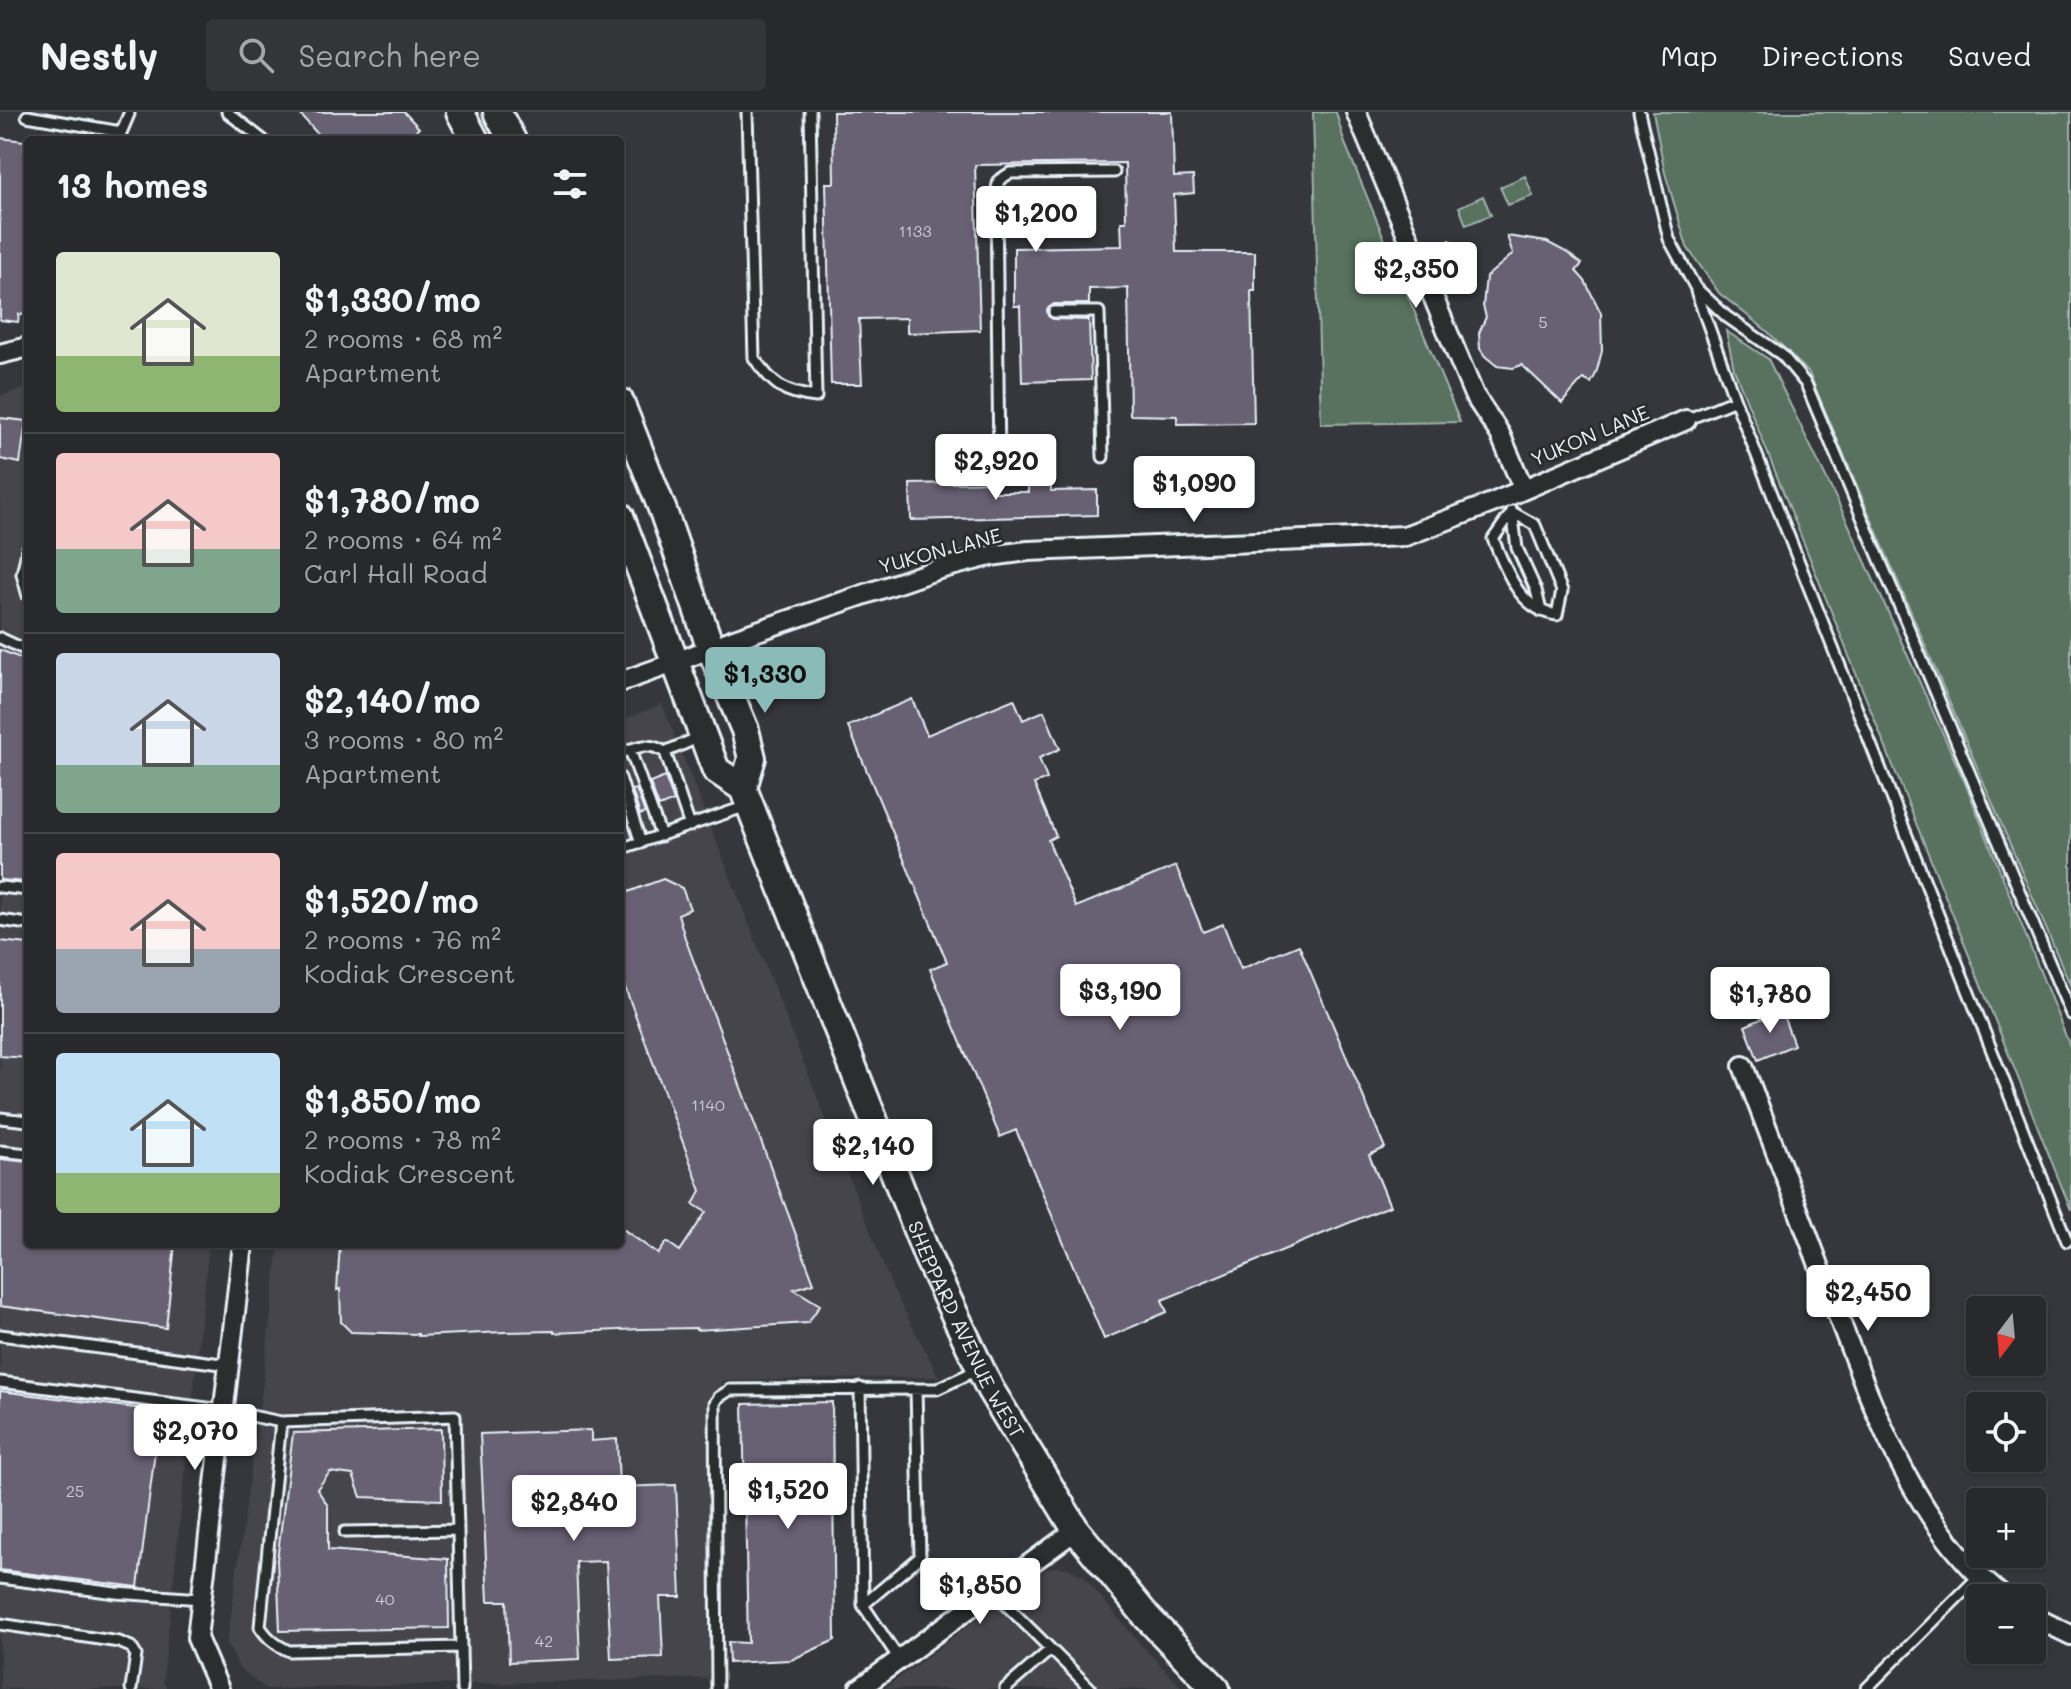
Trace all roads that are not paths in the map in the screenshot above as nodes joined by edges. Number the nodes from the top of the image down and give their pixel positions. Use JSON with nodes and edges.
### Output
{"nodes":[{"id":1,"x":227,"y":112,"type":"edge"},
{"id":2,"x":460,"y":112,"type":"edge"},
{"id":3,"x":497,"y":112,"type":"edge"},
{"id":4,"x":747,"y":112,"type":"edge"},
{"id":5,"x":810,"y":112,"type":"edge"},
{"id":6,"x":1356,"y":112,"type":"edge"},
{"id":7,"x":1639,"y":112,"type":"edge"},
{"id":8,"x":129,"y":114,"type":"dead end"},
{"id":9,"x":27,"y":116,"type":"dead end"},
{"id":10,"x":120,"y":136,"type":"edge"},
{"id":11,"x":258,"y":136,"type":"edge"},
{"id":12,"x":473,"y":136,"type":"edge"},
{"id":13,"x":510,"y":136,"type":"edge"},
{"id":14,"x":1114,"y":172,"type":"dead end"},
{"id":15,"x":1695,"y":287,"type":"junction"},
{"id":16,"x":1054,"y":312,"type":"dead end"},
{"id":17,"x":24,"y":348,"type":"edge"},
{"id":18,"x":0,"y":354,"type":"edge"},
{"id":19,"x":1735,"y":400,"type":"junction"},
{"id":20,"x":624,"y":412,"type":"edge"},
{"id":21,"x":1686,"y":420,"type":"joint"},
{"id":22,"x":1103,"y":457,"type":"dead end"},
{"id":23,"x":999,"y":467,"type":"dead end"},
{"id":24,"x":1514,"y":499,"type":"junction"},
{"id":25,"x":624,"y":527,"type":"edge"},
{"id":26,"x":1542,"y":613,"type":"junction"},
{"id":27,"x":0,"y":638,"type":"edge"},
{"id":28,"x":24,"y":649,"type":"edge"},
{"id":29,"x":711,"y":649,"type":"junction"},
{"id":30,"x":674,"y":663,"type":"junction"},
{"id":31,"x":624,"y":681,"type":"edge"},
{"id":32,"x":703,"y":736,"type":"junction"},
{"id":33,"x":625,"y":752,"type":"edge"},
{"id":34,"x":665,"y":752,"type":"junction"},
{"id":35,"x":624,"y":790,"type":"edge"},
{"id":36,"x":746,"y":797,"type":"junction"},
{"id":37,"x":690,"y":826,"type":"junction"},
{"id":38,"x":661,"y":836,"type":"junction"},
{"id":39,"x":641,"y":843,"type":"junction"},
{"id":40,"x":624,"y":848,"type":"edge"},
{"id":41,"x":0,"y":887,"type":"edge"},
{"id":42,"x":24,"y":890,"type":"edge"},
{"id":43,"x":0,"y":920,"type":"edge"},
{"id":44,"x":24,"y":923,"type":"edge"},
{"id":45,"x":2071,"y":1014,"type":"edge"},
{"id":46,"x":1743,"y":1066,"type":"dead end"},
{"id":47,"x":0,"y":1118,"type":"edge"},
{"id":48,"x":24,"y":1121,"type":"edge"},
{"id":49,"x":0,"y":1151,"type":"edge"},
{"id":50,"x":24,"y":1154,"type":"edge"},
{"id":51,"x":2067,"y":1241,"type":"dead end"},
{"id":52,"x":243,"y":1248,"type":"edge"},
{"id":53,"x":0,"y":1335,"type":"edge"},
{"id":54,"x":229,"y":1365,"type":"junction"},
{"id":55,"x":981,"y":1369,"type":"junction"},
{"id":56,"x":0,"y":1382,"type":"edge"},
{"id":57,"x":860,"y":1388,"type":"junction"},
{"id":58,"x":916,"y":1389,"type":"junction"},
{"id":59,"x":223,"y":1410,"type":"junction"},
{"id":60,"x":281,"y":1422,"type":"junction"},
{"id":61,"x":458,"y":1530,"type":"junction"},
{"id":62,"x":1076,"y":1530,"type":"junction"},
{"id":63,"x":345,"y":1532,"type":"dead end"},
{"id":64,"x":1979,"y":1576,"type":"junction"},
{"id":65,"x":0,"y":1578,"type":"edge"},
{"id":66,"x":1988,"y":1584,"type":"edge"},
{"id":67,"x":992,"y":1591,"type":"junction"},
{"id":68,"x":202,"y":1599,"type":"junction"},
{"id":69,"x":863,"y":1605,"type":"junction"},
{"id":70,"x":2046,"y":1623,"type":"edge"},
{"id":71,"x":0,"y":1624,"type":"edge"},
{"id":72,"x":2071,"y":1635,"type":"edge"},
{"id":73,"x":461,"y":1647,"type":"junction"},
{"id":74,"x":1050,"y":1650,"type":"junction"},
{"id":75,"x":899,"y":1659,"type":"junction"},
{"id":76,"x":131,"y":1689,"type":"edge"},
{"id":77,"x":219,"y":1689,"type":"edge"},
{"id":78,"x":462,"y":1689,"type":"edge"},
{"id":79,"x":717,"y":1689,"type":"edge"},
{"id":80,"x":859,"y":1689,"type":"edge"},
{"id":81,"x":1005,"y":1689,"type":"edge"},
{"id":82,"x":1091,"y":1689,"type":"edge"},
{"id":83,"x":1216,"y":1689,"type":"edge"},
{"id":84,"x":1866,"y":1689,"type":"edge"}],
"edges":[{"from":1,"to":11,"type":"lane"},
{"from":2,"to":12,"type":"main road"},
{"from":3,"to":13,"type":"main road"},
{"from":4,"to":5,"type":"lane"},
{"from":6,"to":24,"type":"street"},
{"from":7,"to":15,"type":"lane"},
{"from":8,"to":10,"type":"lane"},
{"from":9,"to":10,"type":"lane"},
{"from":14,"to":23,"type":"lane"},
{"from":15,"to":19,"type":"lane"},
{"from":15,"to":45,"type":"lane"},
{"from":16,"to":22,"type":"lane"},
{"from":17,"to":18,"type":"street"},
{"from":19,"to":21,"type":"lane"},
{"from":19,"to":51,"type":"lane"},
{"from":20,"to":29,"type":"main road"},
{"from":21,"to":24,"type":"street","name":"YUKON LANE"},
{"from":24,"to":26,"type":"lane"},
{"from":24,"to":26,"type":"lane"},
{"from":24,"to":26,"type":"lane"},
{"from":24,"to":29,"type":"street","name":"YUKON LANE"},
{"from":25,"to":30,"type":"main road","name":"SHEPPARD AVENUE WEST"},
{"from":27,"to":28,"type":"lane"},
{"from":29,"to":30,"type":"street","name":"YUKON LANE"},
{"from":29,"to":36,"type":"main road"},
{"from":30,"to":31,"type":"street","name":"YUKON LANE"},
{"from":30,"to":32,"type":"main road","name":"SHEPPARD AVENUE WEST"},
{"from":32,"to":34,"type":"lane"},
{"from":32,"to":36,"type":"main road","name":"SHEPPARD AVENUE WEST"},
{"from":33,"to":34,"type":"lane"},
{"from":33,"to":38,"type":"lane"},
{"from":34,"to":37,"type":"lane"},
{"from":35,"to":39,"type":"lane"},
{"from":36,"to":37,"type":"lane"},
{"from":36,"to":55,"type":"main road","name":"SHEPPARD AVENUE WEST"},
{"from":37,"to":38,"type":"lane"},
{"from":38,"to":39,"type":"lane"},
{"from":39,"to":40,"type":"lane"},
{"from":41,"to":42,"type":"lane"},
{"from":43,"to":44,"type":"lane"},
{"from":46,"to":64,"type":"street"},
{"from":47,"to":48,"type":"lane"},
{"from":49,"to":50,"type":"lane"},
{"from":52,"to":54,"type":"street"},
{"from":53,"to":54,"type":"lane"},
{"from":54,"to":59,"type":"street"},
{"from":55,"to":58,"type":"lane"},
{"from":55,"to":62,"type":"main road","name":"SHEPPARD AVENUE WEST"},
{"from":56,"to":59,"type":"lane"},
{"from":57,"to":58,"type":"lane"},
{"from":57,"to":69,"type":"lane"},
{"from":57,"to":79,"type":"lane"},
{"from":58,"to":69,"type":"lane"},
{"from":59,"to":60,"type":"lane"},
{"from":59,"to":68,"type":"street"},
{"from":60,"to":61,"type":"lane"},
{"from":60,"to":73,"type":"lane"},
{"from":61,"to":63,"type":"lane"},
{"from":61,"to":73,"type":"lane"},
{"from":62,"to":67,"type":"street"},
{"from":62,"to":83,"type":"main road","name":"SHEPPARD AVENUE WEST"},
{"from":64,"to":66,"type":"street"},
{"from":64,"to":84,"type":"lane"},
{"from":65,"to":68,"type":"lane"},
{"from":67,"to":74,"type":"lane"},
{"from":67,"to":75,"type":"street"},
{"from":68,"to":77,"type":"street"},
{"from":69,"to":75,"type":"lane"},
{"from":70,"to":72,"type":"street"},
{"from":71,"to":76,"type":"lane"},
{"from":73,"to":78,"type":"lane"},
{"from":74,"to":81,"type":"lane"},
{"from":74,"to":82,"type":"lane"},
{"from":75,"to":80,"type":"street"}]}
